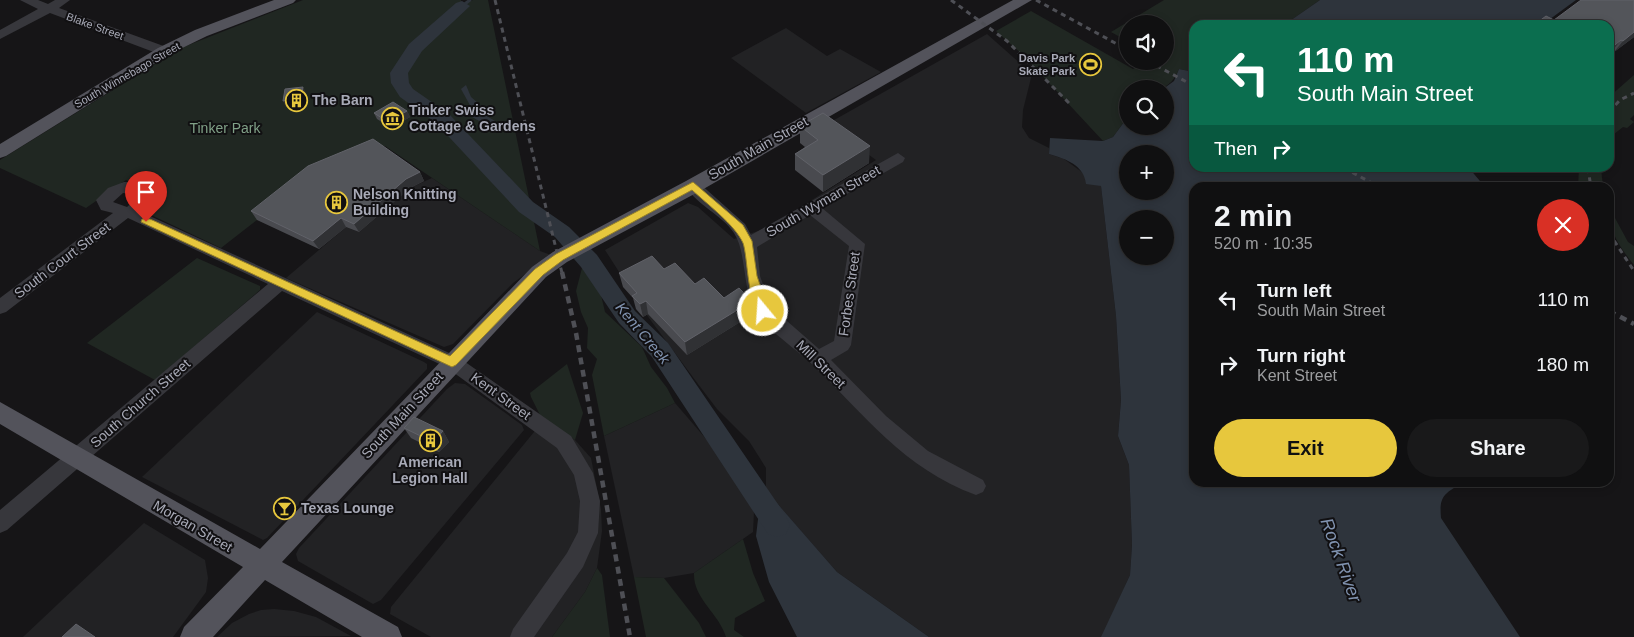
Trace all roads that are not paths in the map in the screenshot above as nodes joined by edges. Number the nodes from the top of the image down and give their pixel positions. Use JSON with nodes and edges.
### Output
{"nodes":[{"id":1,"x":26,"y":0,"type":"edge"},
{"id":2,"x":64,"y":0,"type":"edge"},
{"id":3,"x":288,"y":0,"type":"edge"},
{"id":4,"x":1024,"y":0,"type":"edge"},
{"id":5,"x":48,"y":8,"type":"junction"},
{"id":6,"x":0,"y":35,"type":"edge"},
{"id":7,"x":164,"y":51,"type":"junction"},
{"id":8,"x":0,"y":152,"type":"edge"},
{"id":9,"x":898,"y":158,"type":"dead end"},
{"id":10,"x":693,"y":186,"type":"junction"},
{"id":11,"x":810,"y":207,"type":"junction"},
{"id":12,"x":127,"y":213,"type":"joint"},
{"id":13,"x":748,"y":244,"type":"junction"},
{"id":14,"x":280,"y":283,"type":"junction"},
{"id":15,"x":0,"y":307,"type":"edge"},
{"id":16,"x":818,"y":359,"type":"junction"},
{"id":17,"x":452,"y":362,"type":"junction"},
{"id":18,"x":0,"y":412,"type":"edge"},
{"id":19,"x":76,"y":458,"type":"junction"},
{"id":20,"x":976,"y":486,"type":"dead end"},
{"id":21,"x":0,"y":523,"type":"edge"},
{"id":22,"x":261,"y":565,"type":"junction"},
{"id":23,"x":194,"y":637,"type":"edge"},
{"id":24,"x":388,"y":637,"type":"edge"},
{"id":25,"x":521,"y":637,"type":"edge"}],
"edges":[{"from":1,"to":5,"type":"street","name":"Blake Street"},
{"from":2,"to":5,"type":"street"},
{"from":3,"to":7,"type":"main road","name":"South Winnebago Street"},
{"from":4,"to":10,"type":"main road","name":"South Main Street"},
{"from":5,"to":6,"type":"street"},
{"from":5,"to":7,"type":"street","name":"Blake Street"},
{"from":7,"to":8,"type":"main road","name":"South Winnebago Street"},
{"from":9,"to":11,"type":"street","name":"South Wyman Street"},
{"from":10,"to":13,"type":"street","name":"Mill Street"},
{"from":10,"to":17,"type":"main road","name":"South Main Street"},
{"from":11,"to":13,"type":"street","name":"South Wyman Street"},
{"from":11,"to":16,"type":"street","name":"Forbes Street"},
{"from":12,"to":14,"type":"street","name":"Kent Street"},
{"from":12,"to":15,"type":"street","name":"South Court Street"},
{"from":13,"to":16,"type":"street","name":"Mill Street"},
{"from":14,"to":17,"type":"street","name":"Kent Street"},
{"from":14,"to":19,"type":"street","name":"South Church Street"},
{"from":16,"to":20,"type":"street","name":"Mill Street"},
{"from":17,"to":22,"type":"main road","name":"South Main Street"},
{"from":17,"to":25,"type":"street","name":"Kent Street"},
{"from":18,"to":19,"type":"main road","name":"Morgan Street"},
{"from":19,"to":21,"type":"street","name":"South Church Street"},
{"from":19,"to":22,"type":"main road","name":"Morgan Street"},
{"from":22,"to":23,"type":"main road","name":"South Main Street"},
{"from":22,"to":24,"type":"main road","name":"Morgan Street"}]}
